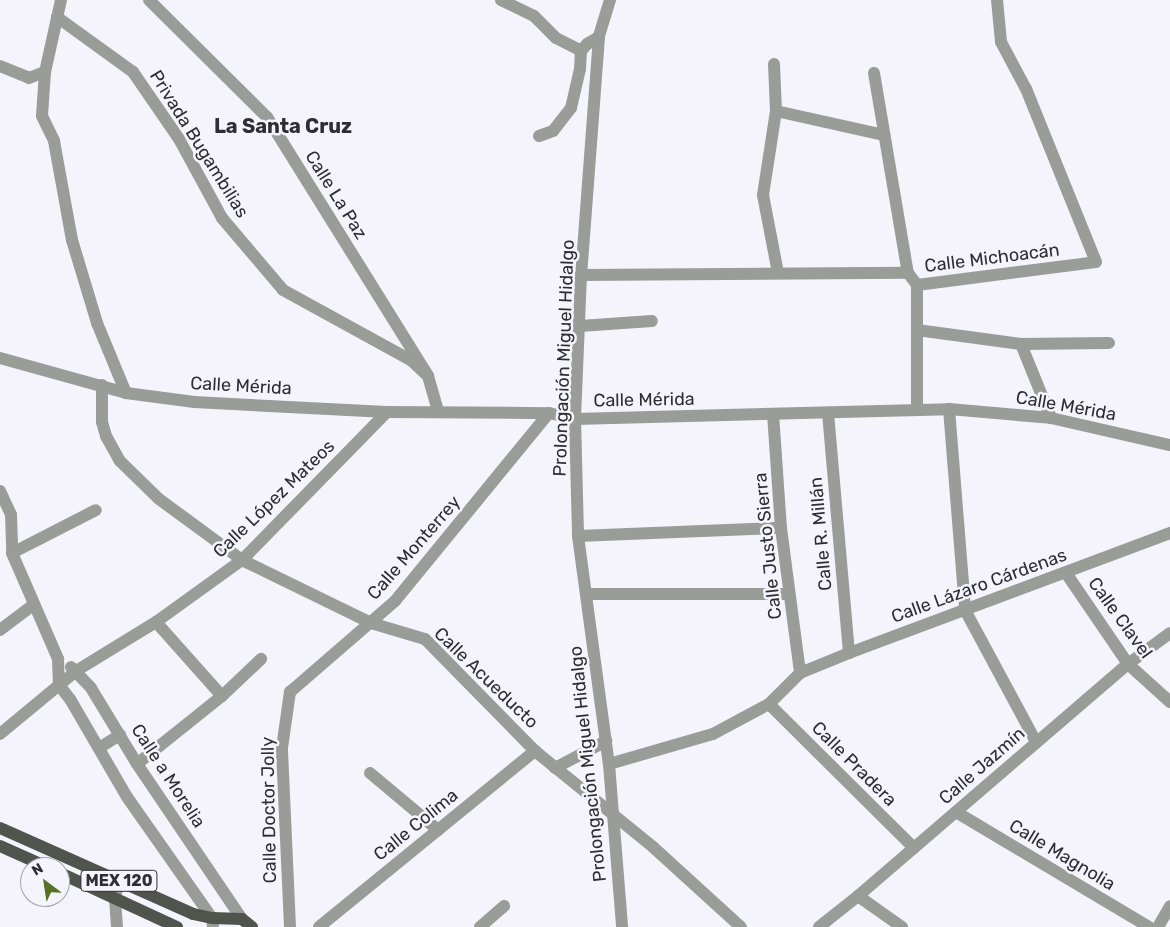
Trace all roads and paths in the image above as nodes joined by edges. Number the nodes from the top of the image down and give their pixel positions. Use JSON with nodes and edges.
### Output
{"nodes":[{"id":1,"x":61,"y":0,"type":"edge"},
{"id":2,"x":149,"y":0,"type":"edge"},
{"id":3,"x":501,"y":0,"type":"edge"},
{"id":4,"x":610,"y":0,"type":"edge"},
{"id":5,"x":996,"y":0,"type":"edge"},
{"id":6,"x":57,"y":17,"type":"junction"},
{"id":7,"x":599,"y":37,"type":"junction"},
{"id":8,"x":581,"y":51,"type":"junction"},
{"id":9,"x":774,"y":64,"type":"dead end"},
{"id":10,"x":0,"y":66,"type":"edge"},
{"id":11,"x":45,"y":72,"type":"junction"},
{"id":12,"x":874,"y":73,"type":"dead end"},
{"id":13,"x":776,"y":111,"type":"junction"},
{"id":14,"x":884,"y":135,"type":"junction"},
{"id":15,"x":539,"y":136,"type":"dead end"},
{"id":16,"x":778,"y":273,"type":"junction"},
{"id":17,"x":908,"y":273,"type":"junction"},
{"id":18,"x":581,"y":275,"type":"junction"},
{"id":19,"x":917,"y":285,"type":"junction"},
{"id":20,"x":652,"y":321,"type":"dead end"},
{"id":21,"x":580,"y":326,"type":"junction"},
{"id":22,"x":917,"y":330,"type":"junction"},
{"id":23,"x":1021,"y":344,"type":"junction"},
{"id":24,"x":1109,"y":344,"type":"dead end"},
{"id":25,"x":0,"y":359,"type":"edge"},
{"id":26,"x":428,"y":376,"type":"junction"},
{"id":27,"x":102,"y":385,"type":"junction"},
{"id":28,"x":126,"y":393,"type":"junction"},
{"id":29,"x":949,"y":409,"type":"junction"},
{"id":30,"x":917,"y":410,"type":"junction"},
{"id":31,"x":387,"y":412,"type":"junction"},
{"id":32,"x":438,"y":412,"type":"junction"},
{"id":33,"x":549,"y":413,"type":"junction"},
{"id":34,"x":828,"y":413,"type":"junction"},
{"id":35,"x":773,"y":414,"type":"junction"},
{"id":36,"x":1051,"y":418,"type":"junction"},
{"id":37,"x":575,"y":419,"type":"junction"},
{"id":38,"x":1170,"y":445,"type":"edge"},
{"id":39,"x":0,"y":491,"type":"edge"},
{"id":40,"x":96,"y":510,"type":"dead end"},
{"id":41,"x":781,"y":528,"type":"junction"},
{"id":42,"x":1170,"y":533,"type":"edge"},
{"id":43,"x":578,"y":536,"type":"junction"},
{"id":44,"x":12,"y":553,"type":"junction"},
{"id":45,"x":242,"y":560,"type":"junction"},
{"id":46,"x":1066,"y":573,"type":"junction"},
{"id":47,"x":587,"y":594,"type":"junction"},
{"id":48,"x":789,"y":594,"type":"junction"},
{"id":49,"x":33,"y":605,"type":"junction"},
{"id":50,"x":965,"y":610,"type":"junction"},
{"id":51,"x":156,"y":622,"type":"junction"},
{"id":52,"x":371,"y":624,"type":"junction"},
{"id":53,"x":0,"y":630,"type":"edge"},
{"id":54,"x":1170,"y":633,"type":"edge"},
{"id":55,"x":849,"y":653,"type":"junction"},
{"id":56,"x":261,"y":659,"type":"dead end"},
{"id":57,"x":58,"y":660,"type":"junction"},
{"id":58,"x":1128,"y":664,"type":"junction"},
{"id":59,"x":76,"y":671,"type":"junction"},
{"id":60,"x":800,"y":674,"type":"junction"},
{"id":61,"x":59,"y":685,"type":"junction"},
{"id":62,"x":290,"y":692,"type":"joint"},
{"id":63,"x":222,"y":696,"type":"junction"},
{"id":64,"x":1170,"y":702,"type":"edge"},
{"id":65,"x":768,"y":704,"type":"junction"},
{"id":66,"x":0,"y":734,"type":"edge"},
{"id":67,"x":120,"y":735,"type":"junction"},
{"id":68,"x":606,"y":741,"type":"junction"},
{"id":69,"x":1036,"y":742,"type":"junction"},
{"id":70,"x":99,"y":748,"type":"junction"},
{"id":71,"x":535,"y":751,"type":"junction"},
{"id":72,"x":137,"y":764,"type":"junction"},
{"id":73,"x":609,"y":764,"type":"junction"},
{"id":74,"x":555,"y":768,"type":"junction"},
{"id":75,"x":370,"y":773,"type":"dead end"},
{"id":76,"x":956,"y":812,"type":"junction"},
{"id":77,"x":612,"y":813,"type":"junction"},
{"id":78,"x":0,"y":828,"type":"edge"},
{"id":79,"x":438,"y":830,"type":"junction"},
{"id":80,"x":16,"y":835,"type":"junction"},
{"id":81,"x":5,"y":848,"type":"edge"},
{"id":82,"x":914,"y":848,"type":"junction"},
{"id":83,"x":25,"y":857,"type":"edge"},
{"id":84,"x":70,"y":877,"type":"edge"},
{"id":85,"x":120,"y":881,"type":"junction"},
{"id":86,"x":858,"y":896,"type":"junction"},
{"id":87,"x":115,"y":897,"type":"junction"},
{"id":88,"x":504,"y":906,"type":"dead end"},
{"id":89,"x":1168,"y":911,"type":"edge"},
{"id":90,"x":213,"y":923,"type":"edge"},
{"id":91,"x":247,"y":923,"type":"edge"},
{"id":92,"x":117,"y":927,"type":"edge"},
{"id":93,"x":177,"y":927,"type":"edge"},
{"id":94,"x":290,"y":927,"type":"edge"},
{"id":95,"x":319,"y":927,"type":"edge"},
{"id":96,"x":480,"y":927,"type":"edge"},
{"id":97,"x":622,"y":927,"type":"edge"},
{"id":98,"x":741,"y":927,"type":"edge"},
{"id":99,"x":819,"y":927,"type":"edge"},
{"id":100,"x":902,"y":927,"type":"edge"},
{"id":101,"x":1149,"y":927,"type":"edge"},
{"id":102,"x":1158,"y":927,"type":"edge"}],
"edges":[{"from":1,"to":6,"type":"street"},
{"from":2,"to":26,"type":"street","name":"Calle La Paz"},
{"from":3,"to":8,"type":"street"},
{"from":4,"to":7,"type":"street","name":"Prolongación Miguel Hidalgo"},
{"from":5,"to":19,"type":"street","name":"Calle Michoacán"},
{"from":6,"to":11,"type":"street"},
{"from":6,"to":26,"type":"street","name":"Privada Bugambilias"},
{"from":7,"to":8,"type":"street"},
{"from":7,"to":18,"type":"street","name":"Prolongación Miguel Hidalgo"},
{"from":8,"to":15,"type":"street"},
{"from":9,"to":13,"type":"street"},
{"from":10,"to":11,"type":"street"},
{"from":11,"to":28,"type":"street"},
{"from":12,"to":14,"type":"street"},
{"from":13,"to":14,"type":"street"},
{"from":13,"to":16,"type":"street"},
{"from":14,"to":17,"type":"street"},
{"from":16,"to":17,"type":"street","name":"Calle Michoacán"},
{"from":16,"to":18,"type":"street","name":"Calle Michoacán"},
{"from":17,"to":19,"type":"street","name":"Calle Michoacán"},
{"from":18,"to":21,"type":"street","name":"Prolongación Miguel Hidalgo"},
{"from":19,"to":22,"type":"street"},
{"from":20,"to":21,"type":"street"},
{"from":21,"to":37,"type":"street","name":"Prolongación Miguel Hidalgo"},
{"from":22,"to":23,"type":"street"},
{"from":22,"to":30,"type":"street"},
{"from":23,"to":24,"type":"street"},
{"from":23,"to":36,"type":"street"},
{"from":25,"to":27,"type":"street","name":"Calle Mérida"},
{"from":26,"to":32,"type":"street","name":"Calle La Paz"},
{"from":27,"to":28,"type":"street","name":"Calle Mérida"},
{"from":27,"to":45,"type":"street","name":"Calle Acueducto"},
{"from":28,"to":31,"type":"street","name":"Calle Mérida"},
{"from":29,"to":30,"type":"street","name":"Calle Mérida"},
{"from":29,"to":36,"type":"street","name":"Calle Mérida"},
{"from":29,"to":50,"type":"street"},
{"from":30,"to":34,"type":"street","name":"Calle Mérida"},
{"from":31,"to":32,"type":"street","name":"Calle Mérida"},
{"from":31,"to":45,"type":"street","name":"Calle López Mateos"},
{"from":32,"to":33,"type":"street","name":"Calle Mérida"},
{"from":33,"to":37,"type":"street","name":"Calle Mérida"},
{"from":33,"to":52,"type":"street","name":"Calle Monterrey"},
{"from":34,"to":35,"type":"street","name":"Calle Mérida"},
{"from":34,"to":55,"type":"street","name":"Calle R. Millán"},
{"from":35,"to":37,"type":"street","name":"Calle Mérida"},
{"from":35,"to":41,"type":"street","name":"Calle Justo Sierra"},
{"from":36,"to":38,"type":"street","name":"Calle Mérida"},
{"from":37,"to":43,"type":"street","name":"Prolongación Miguel Hidalgo"},
{"from":39,"to":44,"type":"street"},
{"from":40,"to":44,"type":"street"},
{"from":41,"to":43,"type":"street"},
{"from":41,"to":48,"type":"street","name":"Calle Justo Sierra"},
{"from":42,"to":46,"type":"street","name":"Calle Lázaro Cárdenas"},
{"from":43,"to":47,"type":"street","name":"Prolongación Miguel Hidalgo"},
{"from":44,"to":49,"type":"street"},
{"from":45,"to":51,"type":"street","name":"Calle López Mateos"},
{"from":45,"to":52,"type":"street","name":"Calle Acueducto"},
{"from":46,"to":50,"type":"street","name":"Calle Lázaro Cárdenas"},
{"from":46,"to":58,"type":"street","name":"Calle Clavel"},
{"from":47,"to":48,"type":"street"},
{"from":47,"to":68,"type":"street","name":"Prolongación Miguel Hidalgo"},
{"from":48,"to":60,"type":"street","name":"Calle Justo Sierra"},
{"from":49,"to":53,"type":"street"},
{"from":49,"to":57,"type":"street"},
{"from":50,"to":55,"type":"street","name":"Calle Lázaro Cárdenas"},
{"from":50,"to":69,"type":"street"},
{"from":51,"to":59,"type":"street","name":"Calle López Mateos"},
{"from":51,"to":63,"type":"street"},
{"from":52,"to":62,"type":"street","name":"Calle Monterrey"},
{"from":52,"to":71,"type":"street","name":"Calle Acueducto"},
{"from":54,"to":58,"type":"street","name":"Calle Jazmín"},
{"from":55,"to":60,"type":"street","name":"Calle Lázaro Cárdenas"},
{"from":56,"to":63,"type":"street"},
{"from":57,"to":59,"type":"street","name":"Calle a Morelia"},
{"from":57,"to":61,"type":"street"},
{"from":58,"to":64,"type":"street","name":"Calle Clavel"},
{"from":58,"to":69,"type":"street","name":"Calle Jazmín"},
{"from":59,"to":61,"type":"street","name":"Calle López Mateos"},
{"from":59,"to":67,"type":"street","name":"Calle a Morelia"},
{"from":60,"to":65,"type":"street","name":"Calle Lázaro Cárdenas"},
{"from":61,"to":66,"type":"street","name":"Calle López Mateos"},
{"from":61,"to":70,"type":"street"},
{"from":62,"to":94,"type":"street","name":"Calle Doctor Jolly"},
{"from":63,"to":72,"type":"street"},
{"from":65,"to":73,"type":"street","name":"Calle Lázaro Cárdenas"},
{"from":65,"to":82,"type":"street","name":"Calle Pradera"},
{"from":67,"to":70,"type":"street"},
{"from":67,"to":72,"type":"street","name":"Calle a Morelia"},
{"from":68,"to":73,"type":"street","name":"Prolongación Miguel Hidalgo"},
{"from":68,"to":74,"type":"street"},
{"from":69,"to":76,"type":"street","name":"Calle Jazmín"},
{"from":70,"to":90,"type":"street"},
{"from":71,"to":74,"type":"street","name":"Calle Acueducto"},
{"from":71,"to":79,"type":"street","name":"Calle Colima"},
{"from":72,"to":91,"type":"street","name":"Calle a Morelia"},
{"from":73,"to":77,"type":"street","name":"Prolongación Miguel Hidalgo"},
{"from":74,"to":77,"type":"street","name":"Calle Acueducto"},
{"from":75,"to":79,"type":"street"},
{"from":76,"to":82,"type":"street","name":"Calle Jazmín"},
{"from":76,"to":101,"type":"street","name":"Calle Magnolia"},
{"from":77,"to":97,"type":"street","name":"Prolongación Miguel Hidalgo"},
{"from":77,"to":98,"type":"street","name":"Calle Acueducto"},
{"from":78,"to":80,"type":"main road","number":"MEX 120"},
{"from":79,"to":95,"type":"street","name":"Calle Colima"},
{"from":80,"to":81,"type":"main road"},
{"from":80,"to":85,"type":"main road","number":"MEX 120"},
{"from":81,"to":83,"type":"main road"},
{"from":82,"to":86,"type":"street","name":"Calle Jazmín"},
{"from":84,"to":87,"type":"main road","number":"MEX 120"},
{"from":85,"to":87,"type":"street"},
{"from":85,"to":90,"type":"main road","number":"MEX 120"},
{"from":86,"to":99,"type":"street","name":"Calle Jazmín"},
{"from":86,"to":100,"type":"street"},
{"from":87,"to":92,"type":"street"},
{"from":87,"to":93,"type":"main road","number":"MEX 120"},
{"from":88,"to":96,"type":"street"},
{"from":89,"to":102,"type":"street"},
{"from":90,"to":91,"type":"main road","number":"MEX 120"}]}
